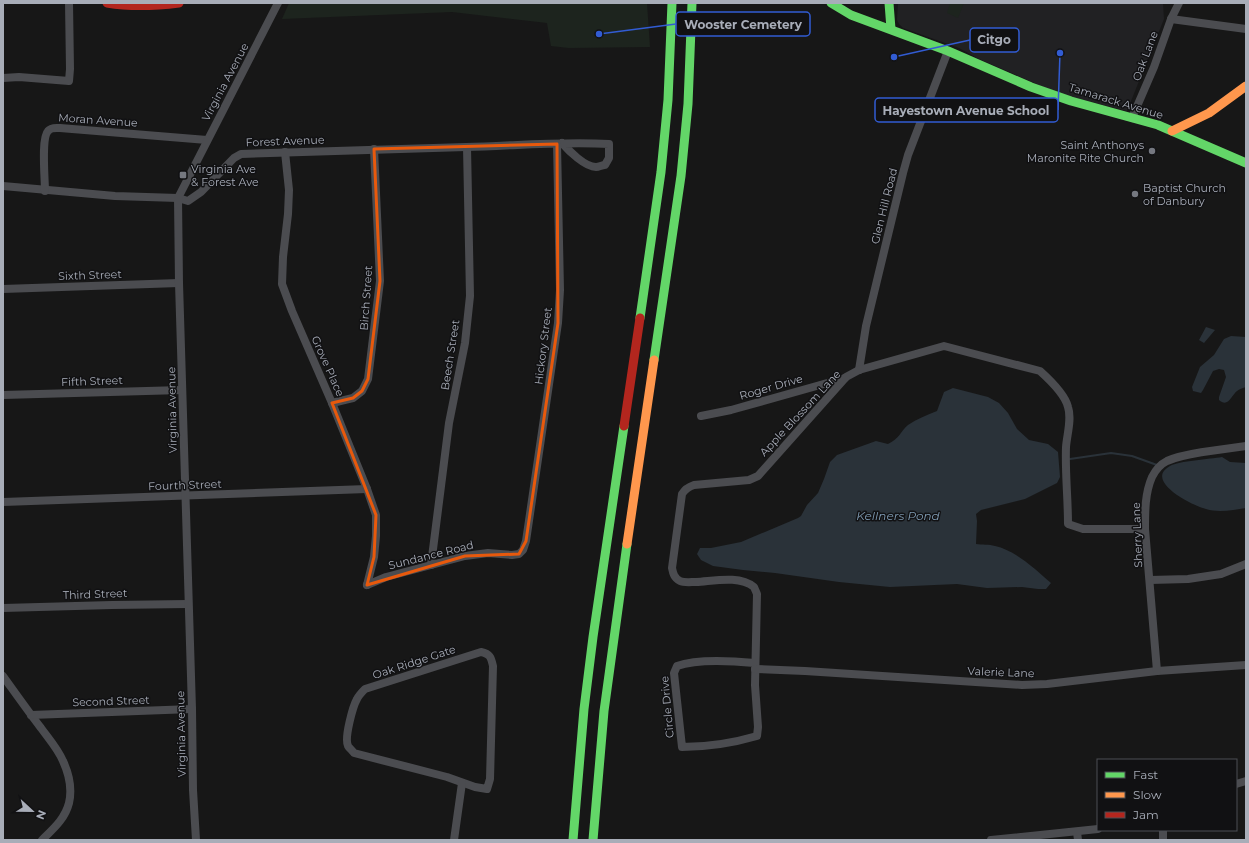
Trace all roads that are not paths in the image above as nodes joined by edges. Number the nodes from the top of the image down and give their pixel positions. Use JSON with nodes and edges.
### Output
{"nodes":[{"id":1,"x":69,"y":3,"type":"edge"},
{"id":2,"x":107,"y":3,"type":"edge"},
{"id":3,"x":179,"y":3,"type":"edge"},
{"id":4,"x":278,"y":3,"type":"edge"},
{"id":5,"x":672,"y":3,"type":"edge"},
{"id":6,"x":692,"y":3,"type":"edge"},
{"id":7,"x":831,"y":3,"type":"edge"},
{"id":8,"x":889,"y":3,"type":"edge"},
{"id":9,"x":1180,"y":3,"type":"edge"},
{"id":10,"x":1171,"y":19,"type":"junction"},
{"id":11,"x":891,"y":29,"type":"junction"},
{"id":12,"x":1246,"y":29,"type":"edge"},
{"id":13,"x":948,"y":51,"type":"junction"},
{"id":14,"x":3,"y":78,"type":"edge"},
{"id":15,"x":1246,"y":86,"type":"edge"},
{"id":16,"x":1132,"y":118,"type":"junction"},
{"id":17,"x":1172,"y":131,"type":"junction"},
{"id":18,"x":207,"y":140,"type":"junction"},
{"id":19,"x":560,"y":144,"type":"junction"},
{"id":20,"x":467,"y":147,"type":"junction"},
{"id":21,"x":374,"y":149,"type":"junction"},
{"id":22,"x":285,"y":152,"type":"junction"},
{"id":23,"x":1246,"y":163,"type":"edge"},
{"id":24,"x":3,"y":186,"type":"edge"},
{"id":25,"x":45,"y":191,"type":"junction"},
{"id":26,"x":178,"y":198,"type":"junction"},
{"id":27,"x":178,"y":283,"type":"junction"},
{"id":28,"x":3,"y":289,"type":"edge"},
{"id":29,"x":859,"y":370,"type":"junction"},
{"id":30,"x":846,"y":377,"type":"junction"},
{"id":31,"x":182,"y":390,"type":"junction"},
{"id":32,"x":3,"y":395,"type":"edge"},
{"id":33,"x":332,"y":403,"type":"junction"},
{"id":34,"x":701,"y":416,"type":"dead end"},
{"id":35,"x":1246,"y":446,"type":"edge"},
{"id":36,"x":367,"y":489,"type":"junction"},
{"id":37,"x":184,"y":496,"type":"junction"},
{"id":38,"x":3,"y":502,"type":"edge"},
{"id":39,"x":1145,"y":529,"type":"junction"},
{"id":40,"x":523,"y":550,"type":"joint"},
{"id":41,"x":1246,"y":564,"type":"edge"},
{"id":42,"x":431,"y":565,"type":"junction"},
{"id":43,"x":1150,"y":580,"type":"junction"},
{"id":44,"x":367,"y":585,"type":"joint"},
{"id":45,"x":188,"y":604,"type":"junction"},
{"id":46,"x":3,"y":608,"type":"edge"},
{"id":47,"x":1246,"y":665,"type":"edge"},
{"id":48,"x":677,"y":666,"type":"joint"},
{"id":49,"x":755,"y":666,"type":"junction"},
{"id":50,"x":1157,"y":671,"type":"junction"},
{"id":51,"x":3,"y":676,"type":"edge"},
{"id":52,"x":192,"y":709,"type":"junction"},
{"id":53,"x":31,"y":715,"type":"junction"},
{"id":54,"x":462,"y":783,"type":"junction"},
{"id":55,"x":1097,"y":829,"type":"edge"},
{"id":56,"x":1078,"y":836,"type":"edge"},
{"id":57,"x":42,"y":840,"type":"edge"},
{"id":58,"x":196,"y":840,"type":"edge"},
{"id":59,"x":454,"y":840,"type":"edge"},
{"id":60,"x":573,"y":840,"type":"edge"},
{"id":61,"x":594,"y":840,"type":"edge"},
{"id":62,"x":991,"y":840,"type":"edge"}],
"edges":[{"from":1,"to":14,"type":"street"},
{"from":2,"to":3,"type":"main road"},
{"from":4,"to":18,"type":"street","name":"Virginia Avenue"},
{"from":5,"to":60,"type":"main road"},
{"from":6,"to":61,"type":"main road"},
{"from":7,"to":11,"type":"main road","name":"Tamarack Avenue"},
{"from":8,"to":11,"type":"main road"},
{"from":9,"to":10,"type":"street","name":"Oak Lane"},
{"from":10,"to":12,"type":"street"},
{"from":10,"to":16,"type":"street","name":"Oak Lane"},
{"from":11,"to":13,"type":"main road","name":"Tamarack Avenue"},
{"from":13,"to":16,"type":"main road","name":"Tamarack Avenue"},
{"from":13,"to":29,"type":"street","name":"Glen Hill Road"},
{"from":15,"to":17,"type":"main road"},
{"from":16,"to":17,"type":"main road","name":"Tamarack Avenue"},
{"from":17,"to":23,"type":"main road","name":"Tamarack Avenue"},
{"from":18,"to":25,"type":"street","name":"Moran Avenue"},
{"from":18,"to":26,"type":"street","name":"Virginia Avenue"},
{"from":19,"to":19,"type":"street","name":"Forest Avenue"},
{"from":19,"to":20,"type":"street","name":"Forest Avenue"},
{"from":19,"to":40,"type":"street","name":"Hickory Street"},
{"from":20,"to":21,"type":"street","name":"Forest Avenue"},
{"from":20,"to":42,"type":"street","name":"Beech Street"},
{"from":21,"to":22,"type":"street","name":"Forest Avenue"},
{"from":21,"to":33,"type":"street","name":"Birch Street"},
{"from":22,"to":26,"type":"street","name":"Forest Avenue"},
{"from":22,"to":33,"type":"street","name":"Grove Place"},
{"from":24,"to":25,"type":"street","name":"Forest Avenue"},
{"from":25,"to":26,"type":"street","name":"Forest Avenue"},
{"from":26,"to":27,"type":"street","name":"Virginia Avenue"},
{"from":27,"to":28,"type":"street","name":"Sixth Street"},
{"from":27,"to":31,"type":"street","name":"Virginia Avenue"},
{"from":29,"to":30,"type":"street","name":"Apple Blossom Lane"},
{"from":29,"to":39,"type":"street","name":"Apple Blossom Lane"},
{"from":30,"to":34,"type":"street","name":"Roger Drive"},
{"from":30,"to":49,"type":"street","name":"Apple Blossom Lane"},
{"from":31,"to":32,"type":"street","name":"Fifth Street"},
{"from":31,"to":37,"type":"street","name":"Virginia Avenue"},
{"from":33,"to":36,"type":"street","name":"Grove Place"},
{"from":35,"to":39,"type":"street","name":"Sherry Lane"},
{"from":36,"to":37,"type":"street","name":"Fourth Street"},
{"from":36,"to":44,"type":"street","name":"Grove Place"},
{"from":37,"to":38,"type":"street","name":"Fourth Street"},
{"from":37,"to":45,"type":"street","name":"Virginia Avenue"},
{"from":39,"to":43,"type":"street","name":"Sherry Lane"},
{"from":40,"to":42,"type":"street","name":"Sundance Road"},
{"from":41,"to":43,"type":"street"},
{"from":42,"to":44,"type":"street","name":"Sundance Road"},
{"from":43,"to":50,"type":"street","name":"Sherry Lane"},
{"from":45,"to":46,"type":"street","name":"Third Street"},
{"from":45,"to":52,"type":"street","name":"Virginia Avenue"},
{"from":47,"to":50,"type":"street","name":"Valerie Lane"},
{"from":48,"to":49,"type":"street","name":"Valerie Lane"},
{"from":48,"to":49,"type":"street","name":"Circle Drive"},
{"from":49,"to":50,"type":"street","name":"Valerie Lane"},
{"from":51,"to":53,"type":"street"},
{"from":52,"to":53,"type":"street","name":"Second Street"},
{"from":52,"to":58,"type":"street","name":"Virginia Avenue"},
{"from":53,"to":57,"type":"street"},
{"from":54,"to":54,"type":"street","name":"Oak Ridge Gate"},
{"from":54,"to":59,"type":"street"},
{"from":55,"to":56,"type":"street"},
{"from":56,"to":62,"type":"street"}]}
